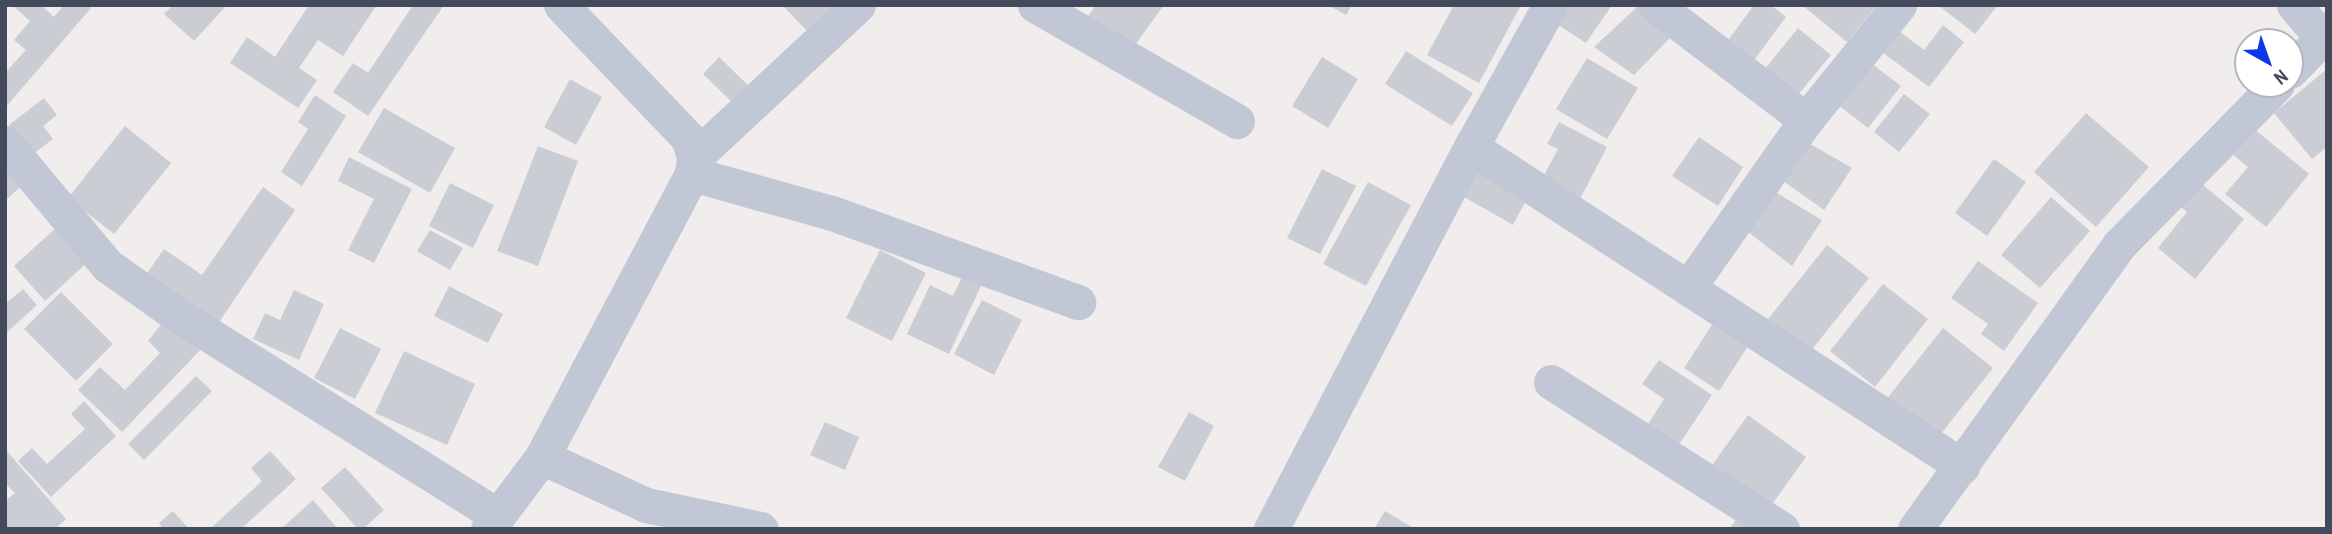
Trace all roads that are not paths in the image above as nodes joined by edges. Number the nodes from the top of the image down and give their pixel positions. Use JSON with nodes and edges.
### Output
{"nodes":[{"id":1,"x":561,"y":5,"type":"edge"},
{"id":2,"x":858,"y":5,"type":"edge"},
{"id":3,"x":1035,"y":5,"type":"edge"},
{"id":4,"x":1550,"y":5,"type":"edge"},
{"id":5,"x":1655,"y":5,"type":"edge"},
{"id":6,"x":1899,"y":5,"type":"edge"},
{"id":7,"x":2294,"y":5,"type":"edge"},
{"id":8,"x":2324,"y":41,"type":"edge"},
{"id":9,"x":2304,"y":59,"type":"edge"},
{"id":10,"x":2263,"y":98,"type":"edge"},
{"id":11,"x":1806,"y":120,"type":"junction"},
{"id":12,"x":1237,"y":121,"type":"dead end"},
{"id":13,"x":5,"y":143,"type":"edge"},
{"id":14,"x":1471,"y":147,"type":"junction"},
{"id":15,"x":693,"y":166,"type":"junction"},
{"id":16,"x":1688,"y":288,"type":"junction"},
{"id":17,"x":1078,"y":302,"type":"dead end"},
{"id":18,"x":1551,"y":382,"type":"dead end"},
{"id":19,"x":542,"y":457,"type":"junction"},
{"id":20,"x":1962,"y":466,"type":"junction"},
{"id":21,"x":492,"y":522,"type":"edge"},
{"id":22,"x":761,"y":529,"type":"edge"},
{"id":23,"x":1271,"y":529,"type":"edge"},
{"id":24,"x":1782,"y":529,"type":"edge"},
{"id":25,"x":1915,"y":529,"type":"edge"}],
"edges":[{"from":1,"to":15,"type":"street"},
{"from":2,"to":15,"type":"street"},
{"from":3,"to":12,"type":"street"},
{"from":4,"to":14,"type":"street"},
{"from":5,"to":11,"type":"street"},
{"from":6,"to":11,"type":"street"},
{"from":7,"to":8,"type":"street"},
{"from":8,"to":9,"type":"street"},
{"from":10,"to":20,"type":"street"},
{"from":11,"to":16,"type":"street"},
{"from":13,"to":21,"type":"street"},
{"from":14,"to":16,"type":"street"},
{"from":14,"to":23,"type":"street"},
{"from":15,"to":17,"type":"street"},
{"from":15,"to":19,"type":"street"},
{"from":16,"to":20,"type":"street"},
{"from":18,"to":24,"type":"street"},
{"from":19,"to":21,"type":"street"},
{"from":19,"to":22,"type":"street"},
{"from":20,"to":25,"type":"street"}]}
